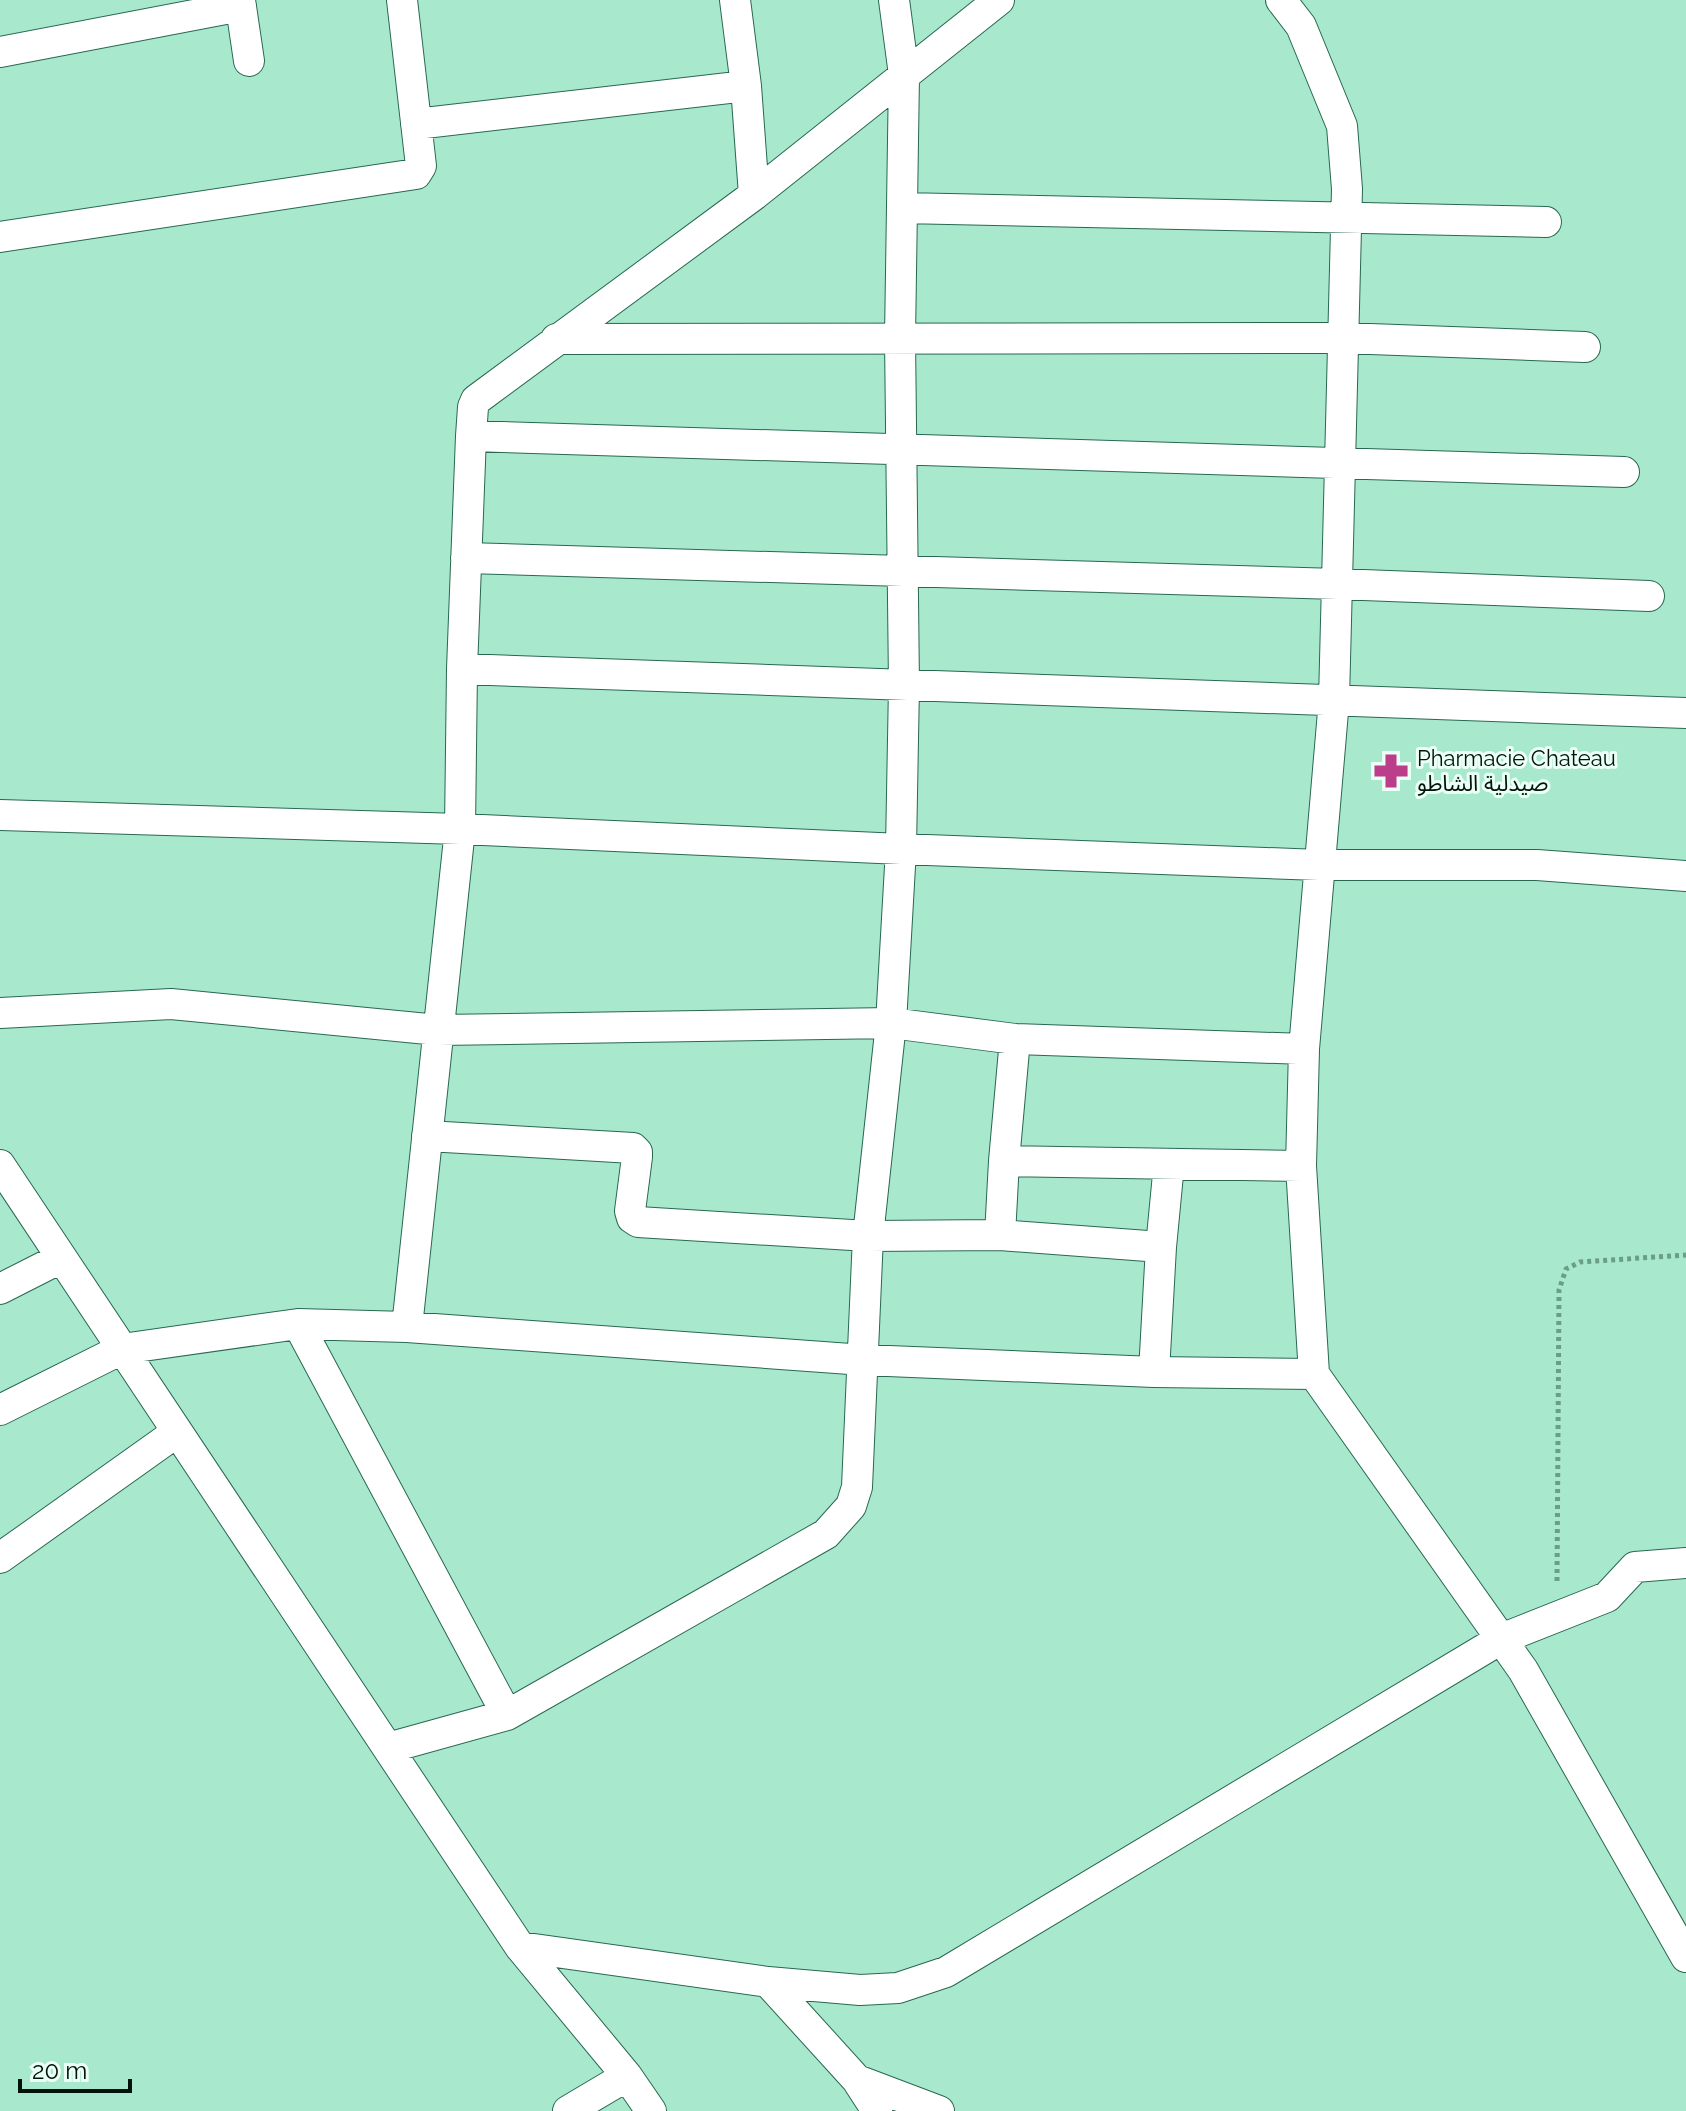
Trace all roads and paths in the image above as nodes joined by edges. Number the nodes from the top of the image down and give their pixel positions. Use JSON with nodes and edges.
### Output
{"nodes":[{"id":1,"x":402,"y":0,"type":"edge"},
{"id":2,"x":735,"y":0,"type":"edge"},
{"id":3,"x":894,"y":0,"type":"edge"},
{"id":4,"x":999,"y":0,"type":"edge"},
{"id":5,"x":1281,"y":0,"type":"edge"},
{"id":6,"x":240,"y":3,"type":"edge"},
{"id":7,"x":0,"y":52,"type":"edge"},
{"id":8,"x":249,"y":61,"type":"dead end"},
{"id":9,"x":904,"y":75,"type":"junction"},
{"id":10,"x":746,"y":86,"type":"junction"},
{"id":11,"x":416,"y":124,"type":"junction"},
{"id":12,"x":754,"y":195,"type":"junction"},
{"id":13,"x":902,"y":208,"type":"junction"},
{"id":14,"x":1346,"y":217,"type":"junction"},
{"id":15,"x":1546,"y":222,"type":"dead end"},
{"id":16,"x":0,"y":237,"type":"edge"},
{"id":17,"x":900,"y":338,"type":"junction"},
{"id":18,"x":1343,"y":338,"type":"junction"},
{"id":19,"x":556,"y":339,"type":"junction"},
{"id":20,"x":1585,"y":347,"type":"dead end"},
{"id":21,"x":471,"y":436,"type":"junction"},
{"id":22,"x":901,"y":449,"type":"junction"},
{"id":23,"x":1340,"y":463,"type":"junction"},
{"id":24,"x":1624,"y":472,"type":"dead end"},
{"id":25,"x":466,"y":558,"type":"junction"},
{"id":26,"x":903,"y":571,"type":"junction"},
{"id":27,"x":1337,"y":584,"type":"junction"},
{"id":28,"x":1649,"y":596,"type":"dead end"},
{"id":29,"x":462,"y":669,"type":"junction"},
{"id":30,"x":904,"y":685,"type":"junction"},
{"id":31,"x":1334,"y":700,"type":"junction"},
{"id":32,"x":1686,"y":713,"type":"edge"},
{"id":33,"x":0,"y":815,"type":"edge"},
{"id":34,"x":460,"y":829,"type":"junction"},
{"id":35,"x":901,"y":849,"type":"junction"},
{"id":36,"x":1319,"y":865,"type":"junction"},
{"id":37,"x":1686,"y":876,"type":"edge"},
{"id":38,"x":0,"y":1013,"type":"edge"},
{"id":39,"x":891,"y":1023,"type":"junction"},
{"id":40,"x":438,"y":1030,"type":"junction"},
{"id":41,"x":1015,"y":1039,"type":"junction"},
{"id":42,"x":1304,"y":1049,"type":"junction"},
{"id":43,"x":427,"y":1136,"type":"junction"},
{"id":44,"x":1004,"y":1161,"type":"junction"},
{"id":45,"x":1169,"y":1164,"type":"junction"},
{"id":46,"x":0,"y":1165,"type":"edge"},
{"id":47,"x":1301,"y":1166,"type":"junction"},
{"id":48,"x":1000,"y":1235,"type":"junction"},
{"id":49,"x":868,"y":1236,"type":"junction"},
{"id":50,"x":1161,"y":1247,"type":"junction"},
{"id":51,"x":1686,"y":1255,"type":"edge"},
{"id":52,"x":61,"y":1258,"type":"junction"},
{"id":53,"x":0,"y":1289,"type":"edge"},
{"id":54,"x":298,"y":1324,"type":"junction"},
{"id":55,"x":407,"y":1327,"type":"junction"},
{"id":56,"x":122,"y":1349,"type":"junction"},
{"id":57,"x":864,"y":1360,"type":"junction"},
{"id":58,"x":1154,"y":1372,"type":"junction"},
{"id":59,"x":1314,"y":1374,"type":"junction"},
{"id":60,"x":0,"y":1410,"type":"edge"},
{"id":61,"x":177,"y":1432,"type":"junction"},
{"id":62,"x":0,"y":1558,"type":"edge"},
{"id":63,"x":1686,"y":1561,"type":"edge"},
{"id":64,"x":1556,"y":1617,"type":"junction"},
{"id":65,"x":1501,"y":1639,"type":"junction"},
{"id":66,"x":507,"y":1715,"type":"junction"},
{"id":67,"x":388,"y":1748,"type":"junction"},
{"id":68,"x":520,"y":1947,"type":"junction"},
{"id":69,"x":1686,"y":1957,"type":"edge"},
{"id":70,"x":768,"y":1982,"type":"junction"},
{"id":71,"x":627,"y":2076,"type":"junction"},
{"id":72,"x":857,"y":2080,"type":"junction"},
{"id":73,"x":568,"y":2111,"type":"edge"},
{"id":74,"x":651,"y":2111,"type":"edge"},
{"id":75,"x":877,"y":2111,"type":"edge"},
{"id":76,"x":939,"y":2111,"type":"edge"}],
"edges":[{"from":1,"to":11,"type":"street"},
{"from":2,"to":10,"type":"street"},
{"from":3,"to":9,"type":"street"},
{"from":4,"to":9,"type":"street"},
{"from":5,"to":14,"type":"street"},
{"from":6,"to":7,"type":"street"},
{"from":6,"to":8,"type":"street"},
{"from":9,"to":12,"type":"street"},
{"from":9,"to":13,"type":"street"},
{"from":10,"to":11,"type":"street"},
{"from":10,"to":12,"type":"street"},
{"from":11,"to":16,"type":"street"},
{"from":12,"to":19,"type":"street"},
{"from":13,"to":14,"type":"street"},
{"from":13,"to":17,"type":"street"},
{"from":14,"to":15,"type":"street"},
{"from":14,"to":18,"type":"street"},
{"from":17,"to":18,"type":"street"},
{"from":17,"to":19,"type":"street"},
{"from":17,"to":22,"type":"street"},
{"from":18,"to":20,"type":"street"},
{"from":18,"to":23,"type":"street"},
{"from":19,"to":21,"type":"street"},
{"from":21,"to":22,"type":"street"},
{"from":21,"to":25,"type":"street"},
{"from":22,"to":23,"type":"street"},
{"from":22,"to":26,"type":"street"},
{"from":23,"to":24,"type":"street"},
{"from":23,"to":27,"type":"street"},
{"from":25,"to":26,"type":"street"},
{"from":25,"to":29,"type":"street"},
{"from":26,"to":27,"type":"street"},
{"from":26,"to":30,"type":"street"},
{"from":27,"to":28,"type":"street"},
{"from":27,"to":31,"type":"street"},
{"from":29,"to":30,"type":"street"},
{"from":29,"to":34,"type":"street"},
{"from":30,"to":31,"type":"street"},
{"from":30,"to":35,"type":"street"},
{"from":31,"to":32,"type":"street"},
{"from":31,"to":36,"type":"street"},
{"from":33,"to":34,"type":"street"},
{"from":34,"to":35,"type":"street"},
{"from":34,"to":40,"type":"street"},
{"from":35,"to":36,"type":"street"},
{"from":35,"to":39,"type":"street"},
{"from":36,"to":37,"type":"street"},
{"from":36,"to":42,"type":"street"},
{"from":38,"to":40,"type":"street"},
{"from":39,"to":40,"type":"street"},
{"from":39,"to":41,"type":"street"},
{"from":39,"to":49,"type":"street"},
{"from":40,"to":43,"type":"street"},
{"from":41,"to":42,"type":"street"},
{"from":41,"to":44,"type":"street"},
{"from":42,"to":47,"type":"street"},
{"from":43,"to":49,"type":"street"},
{"from":43,"to":55,"type":"street"},
{"from":44,"to":45,"type":"street"},
{"from":44,"to":48,"type":"street"},
{"from":45,"to":47,"type":"street"},
{"from":45,"to":50,"type":"street"},
{"from":46,"to":52,"type":"street"},
{"from":47,"to":59,"type":"street"},
{"from":48,"to":49,"type":"street"},
{"from":48,"to":50,"type":"street"},
{"from":49,"to":57,"type":"street"},
{"from":50,"to":58,"type":"street"},
{"from":51,"to":64,"type":"path"},
{"from":52,"to":53,"type":"street"},
{"from":52,"to":56,"type":"street"},
{"from":54,"to":55,"type":"street"},
{"from":54,"to":56,"type":"street"},
{"from":54,"to":66,"type":"street"},
{"from":55,"to":57,"type":"street"},
{"from":56,"to":60,"type":"street"},
{"from":56,"to":61,"type":"street"},
{"from":57,"to":58,"type":"street"},
{"from":57,"to":66,"type":"street"},
{"from":58,"to":59,"type":"street"},
{"from":59,"to":65,"type":"street"},
{"from":61,"to":62,"type":"street"},
{"from":61,"to":67,"type":"street"},
{"from":63,"to":64,"type":"street"},
{"from":64,"to":65,"type":"street"},
{"from":65,"to":69,"type":"street"},
{"from":65,"to":70,"type":"street"},
{"from":66,"to":67,"type":"street"},
{"from":67,"to":68,"type":"street"},
{"from":68,"to":70,"type":"street"},
{"from":68,"to":71,"type":"street"},
{"from":70,"to":72,"type":"street"},
{"from":71,"to":73,"type":"street"},
{"from":71,"to":74,"type":"street"},
{"from":72,"to":75,"type":"street"},
{"from":72,"to":76,"type":"street"}]}
